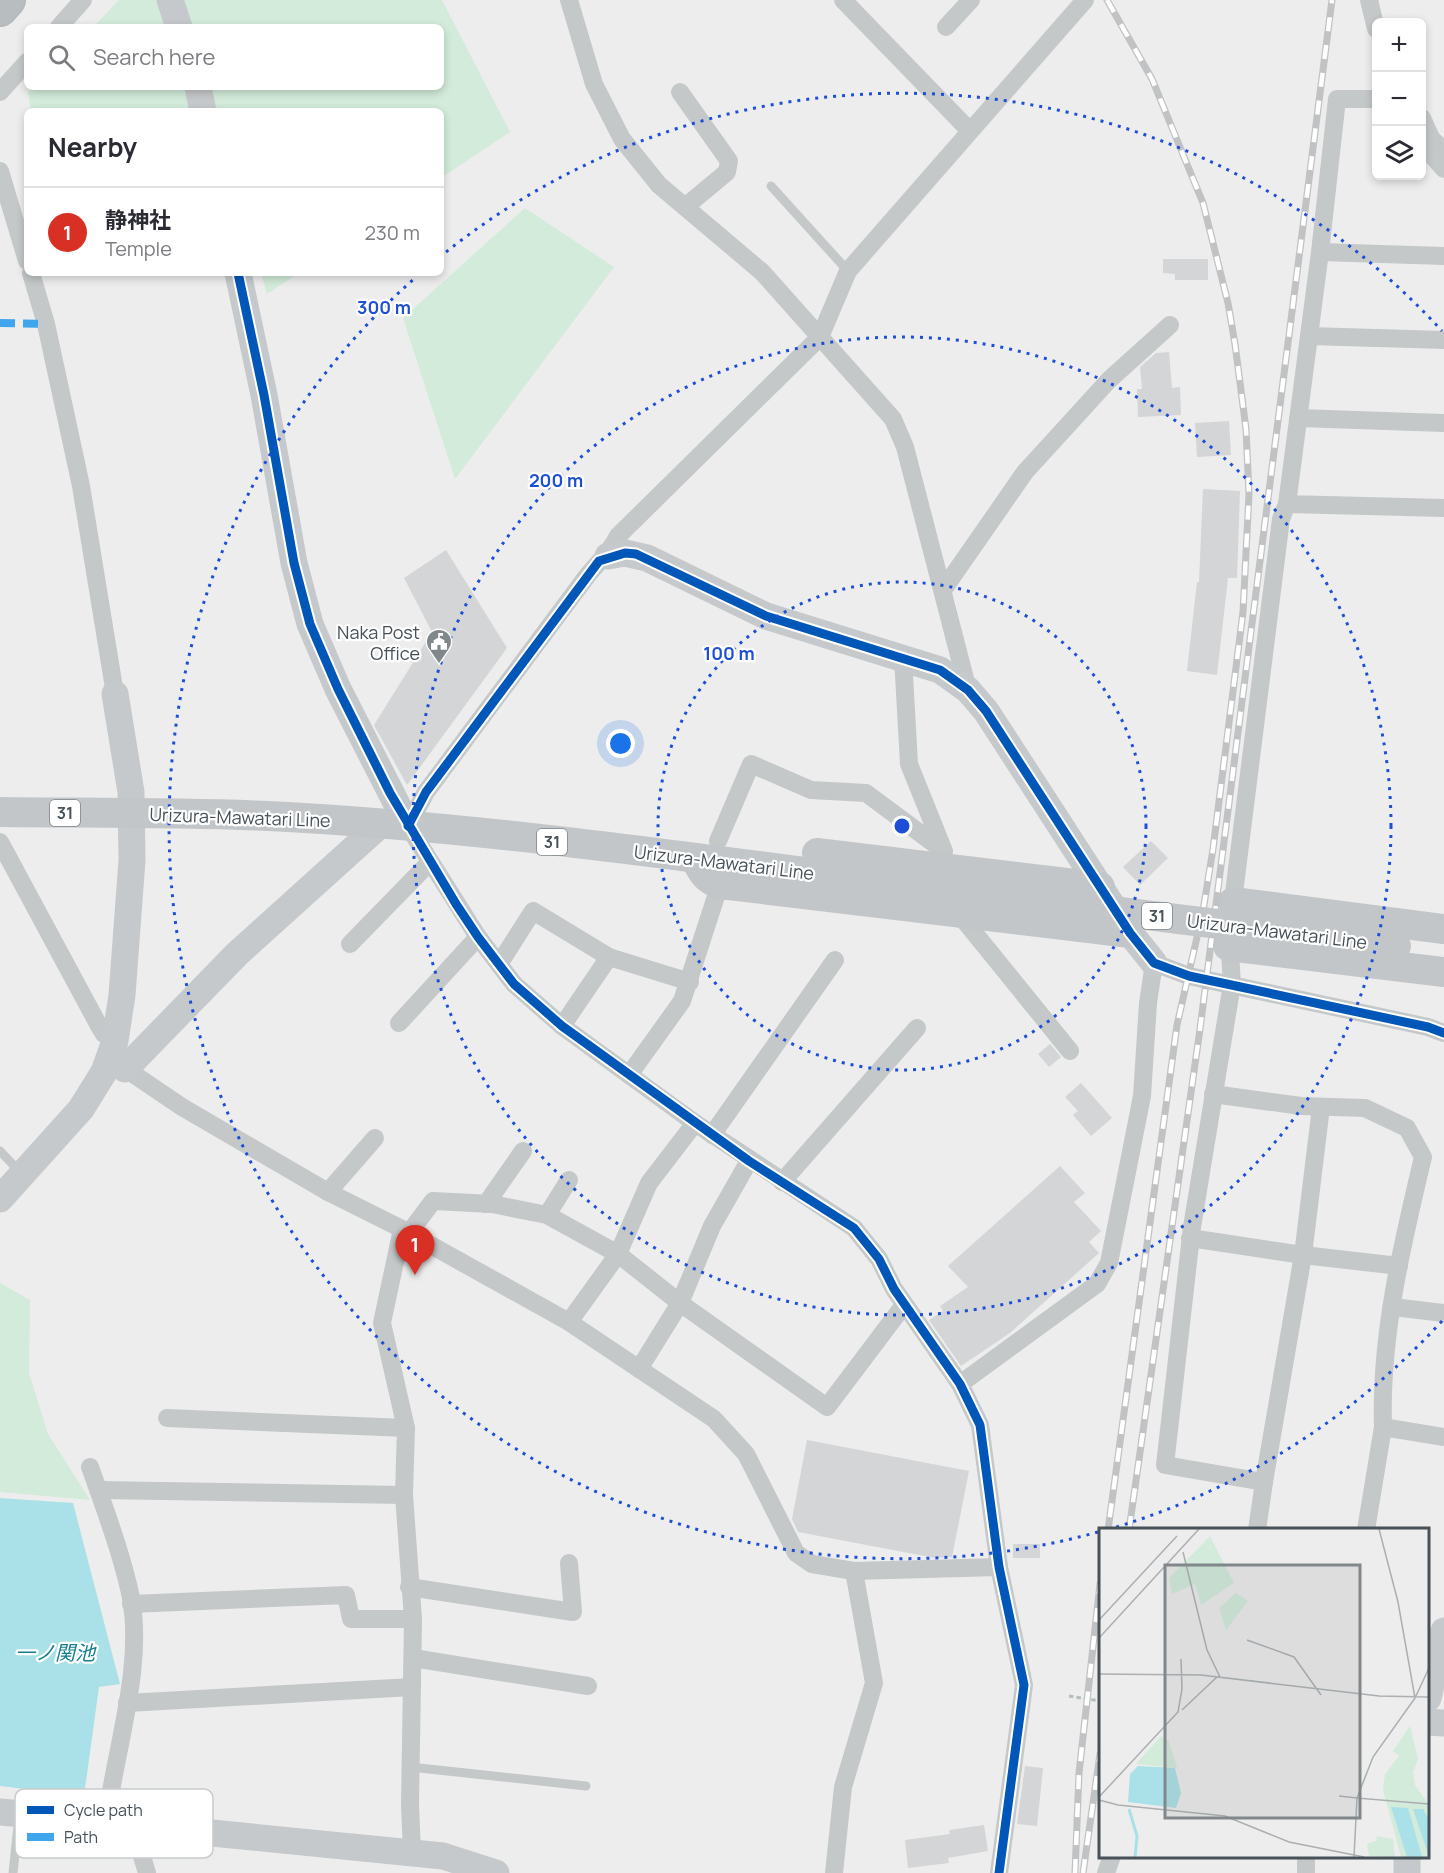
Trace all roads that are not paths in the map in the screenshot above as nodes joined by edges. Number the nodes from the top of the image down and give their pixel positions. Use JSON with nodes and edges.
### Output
{"nodes":[{"id":1,"x":8,"y":0,"type":"edge"},
{"id":2,"x":83,"y":0,"type":"edge"},
{"id":3,"x":170,"y":0,"type":"edge"},
{"id":4,"x":569,"y":0,"type":"edge"},
{"id":5,"x":843,"y":0,"type":"edge"},
{"id":6,"x":971,"y":0,"type":"edge"},
{"id":7,"x":1085,"y":0,"type":"edge"},
{"id":8,"x":1369,"y":0,"type":"edge"},
{"id":9,"x":0,"y":9,"type":"edge"},
{"id":10,"x":1374,"y":18,"type":"edge"},
{"id":11,"x":62,"y":24,"type":"edge"},
{"id":12,"x":177,"y":24,"type":"edge"},
{"id":13,"x":946,"y":27,"type":"dead end"},
{"id":14,"x":24,"y":65,"type":"edge"},
{"id":15,"x":199,"y":90,"type":"edge"},
{"id":16,"x":0,"y":92,"type":"edge"},
{"id":17,"x":680,"y":92,"type":"dead end"},
{"id":18,"x":1372,"y":99,"type":"edge"},
{"id":19,"x":202,"y":108,"type":"edge"},
{"id":20,"x":1426,"y":126,"type":"edge"},
{"id":21,"x":969,"y":130,"type":"junction"},
{"id":22,"x":1426,"y":149,"type":"edge"},
{"id":23,"x":1444,"y":151,"type":"edge"},
{"id":24,"x":1444,"y":169,"type":"edge"},
{"id":25,"x":0,"y":171,"type":"edge"},
{"id":26,"x":771,"y":186,"type":"dead end"},
{"id":27,"x":685,"y":207,"type":"junction"},
{"id":28,"x":24,"y":251,"type":"edge"},
{"id":29,"x":1320,"y":252,"type":"junction"},
{"id":30,"x":1444,"y":256,"type":"edge"},
{"id":31,"x":848,"y":271,"type":"junction"},
{"id":32,"x":32,"y":276,"type":"edge"},
{"id":33,"x":239,"y":276,"type":"edge"},
{"id":34,"x":1170,"y":325,"type":"dead end"},
{"id":35,"x":1309,"y":336,"type":"junction"},
{"id":36,"x":820,"y":337,"type":"junction"},
{"id":37,"x":1444,"y":340,"type":"edge"},
{"id":38,"x":1298,"y":418,"type":"junction"},
{"id":39,"x":1444,"y":423,"type":"edge"},
{"id":40,"x":1287,"y":504,"type":"junction"},
{"id":41,"x":1444,"y":508,"type":"edge"},
{"id":42,"x":608,"y":556,"type":"junction"},
{"id":43,"x":944,"y":590,"type":"junction"},
{"id":44,"x":903,"y":657,"type":"junction"},
{"id":45,"x":968,"y":690,"type":"junction"},
{"id":46,"x":115,"y":694,"type":"joint"},
{"id":47,"x":0,"y":813,"type":"edge"},
{"id":48,"x":131,"y":813,"type":"junction"},
{"id":49,"x":394,"y":825,"type":"junction"},
{"id":50,"x":0,"y":842,"type":"edge"},
{"id":51,"x":707,"y":850,"type":"junction"},
{"id":52,"x":951,"y":860,"type":"junction"},
{"id":53,"x":430,"y":862,"type":"junction"},
{"id":54,"x":720,"y":885,"type":"junction"},
{"id":55,"x":1100,"y":887,"type":"junction"},
{"id":56,"x":1233,"y":902,"type":"junction"},
{"id":57,"x":959,"y":914,"type":"junction"},
{"id":58,"x":1444,"y":929,"type":"edge"},
{"id":59,"x":1130,"y":933,"type":"junction"},
{"id":60,"x":478,"y":937,"type":"junction"},
{"id":61,"x":350,"y":944,"type":"dead end"},
{"id":62,"x":1228,"y":946,"type":"junction"},
{"id":63,"x":1444,"y":952,"type":"edge"},
{"id":64,"x":609,"y":957,"type":"junction"},
{"id":65,"x":835,"y":960,"type":"dead end"},
{"id":66,"x":1154,"y":963,"type":"junction"},
{"id":67,"x":499,"y":964,"type":"junction"},
{"id":68,"x":1444,"y":972,"type":"edge"},
{"id":69,"x":690,"y":982,"type":"junction"},
{"id":70,"x":1232,"y":984,"type":"junction"},
{"id":71,"x":399,"y":1023,"type":"dead end"},
{"id":72,"x":562,"y":1026,"type":"junction"},
{"id":73,"x":917,"y":1028,"type":"dead end"},
{"id":74,"x":1444,"y":1033,"type":"edge"},
{"id":75,"x":1070,"y":1051,"type":"dead end"},
{"id":76,"x":117,"y":1056,"type":"junction"},
{"id":77,"x":629,"y":1074,"type":"junction"},
{"id":78,"x":1214,"y":1094,"type":"junction"},
{"id":79,"x":1321,"y":1107,"type":"junction"},
{"id":80,"x":695,"y":1123,"type":"junction"},
{"id":81,"x":712,"y":1135,"type":"junction"},
{"id":82,"x":375,"y":1138,"type":"dead end"},
{"id":83,"x":0,"y":1151,"type":"edge"},
{"id":84,"x":523,"y":1151,"type":"dead end"},
{"id":85,"x":749,"y":1161,"type":"junction"},
{"id":86,"x":24,"y":1175,"type":"junction"},
{"id":87,"x":568,"y":1180,"type":"dead end"},
{"id":88,"x":782,"y":1182,"type":"junction"},
{"id":89,"x":328,"y":1192,"type":"junction"},
{"id":90,"x":0,"y":1199,"type":"edge"},
{"id":91,"x":486,"y":1204,"type":"junction"},
{"id":92,"x":547,"y":1215,"type":"junction"},
{"id":93,"x":406,"y":1231,"type":"junction"},
{"id":94,"x":1190,"y":1238,"type":"junction"},
{"id":95,"x":618,"y":1254,"type":"junction"},
{"id":96,"x":1303,"y":1254,"type":"junction"},
{"id":97,"x":1398,"y":1266,"type":"junction"},
{"id":98,"x":680,"y":1303,"type":"junction"},
{"id":99,"x":904,"y":1305,"type":"junction"},
{"id":100,"x":1393,"y":1307,"type":"junction"},
{"id":101,"x":1444,"y":1313,"type":"edge"},
{"id":102,"x":568,"y":1322,"type":"junction"},
{"id":103,"x":639,"y":1369,"type":"junction"},
{"id":104,"x":960,"y":1384,"type":"junction"},
{"id":105,"x":167,"y":1418,"type":"dead end"},
{"id":106,"x":1383,"y":1427,"type":"junction"},
{"id":107,"x":406,"y":1428,"type":"junction"},
{"id":108,"x":1444,"y":1437,"type":"edge"},
{"id":109,"x":90,"y":1467,"type":"dead end"},
{"id":110,"x":1264,"y":1482,"type":"junction"},
{"id":111,"x":98,"y":1490,"type":"junction"},
{"id":112,"x":404,"y":1495,"type":"junction"},
{"id":113,"x":1257,"y":1528,"type":"edge"},
{"id":114,"x":1366,"y":1528,"type":"edge"},
{"id":115,"x":569,"y":1563,"type":"dead end"},
{"id":116,"x":999,"y":1567,"type":"junction"},
{"id":117,"x":854,"y":1571,"type":"junction"},
{"id":118,"x":409,"y":1587,"type":"junction"},
{"id":119,"x":131,"y":1604,"type":"junction"},
{"id":120,"x":413,"y":1619,"type":"junction"},
{"id":121,"x":1444,"y":1631,"type":"edge"},
{"id":122,"x":413,"y":1658,"type":"junction"},
{"id":123,"x":588,"y":1686,"type":"dead end"},
{"id":124,"x":411,"y":1687,"type":"junction"},
{"id":125,"x":1429,"y":1694,"type":"edge"},
{"id":126,"x":127,"y":1703,"type":"junction"},
{"id":127,"x":1429,"y":1722,"type":"edge"},
{"id":128,"x":1444,"y":1723,"type":"edge"},
{"id":129,"x":410,"y":1767,"type":"junction"},
{"id":130,"x":586,"y":1786,"type":"dead end"},
{"id":131,"x":112,"y":1789,"type":"edge"},
{"id":132,"x":10,"y":1813,"type":"edge"},
{"id":133,"x":213,"y":1834,"type":"edge"},
{"id":134,"x":411,"y":1853,"type":"junction"},
{"id":135,"x":143,"y":1858,"type":"edge"},
{"id":136,"x":1112,"y":1858,"type":"edge"},
{"id":137,"x":13,"y":1873,"type":"edge"},
{"id":138,"x":147,"y":1873,"type":"edge"},
{"id":139,"x":496,"y":1873,"type":"edge"},
{"id":140,"x":834,"y":1873,"type":"edge"},
{"id":141,"x":999,"y":1873,"type":"edge"},
{"id":142,"x":1106,"y":1873,"type":"edge"}],
"edges":[{"from":1,"to":9,"type":"highway"},
{"from":2,"to":11,"type":"street"},
{"from":3,"to":12,"type":"street"},
{"from":4,"to":27,"type":"street"},
{"from":5,"to":21,"type":"street"},
{"from":6,"to":13,"type":"street"},
{"from":7,"to":21,"type":"street"},
{"from":8,"to":10,"type":"street"},
{"from":14,"to":16,"type":"street"},
{"from":15,"to":19,"type":"street"},
{"from":17,"to":27,"type":"street"},
{"from":18,"to":29,"type":"street"},
{"from":20,"to":23,"type":"street"},
{"from":21,"to":31,"type":"street"},
{"from":22,"to":24,"type":"street"},
{"from":25,"to":28,"type":"street"},
{"from":26,"to":31,"type":"lane"},
{"from":27,"to":36,"type":"street"},
{"from":29,"to":30,"type":"street"},
{"from":29,"to":35,"type":"street"},
{"from":31,"to":36,"type":"street"},
{"from":32,"to":46,"type":"street"},
{"from":33,"to":49,"type":"street"},
{"from":34,"to":43,"type":"street"},
{"from":35,"to":37,"type":"street"},
{"from":35,"to":38,"type":"street"},
{"from":36,"to":42,"type":"street"},
{"from":36,"to":43,"type":"street"},
{"from":38,"to":39,"type":"street"},
{"from":38,"to":40,"type":"street"},
{"from":40,"to":41,"type":"street"},
{"from":40,"to":56,"type":"street"},
{"from":42,"to":44,"type":"street"},
{"from":42,"to":49,"type":"street"},
{"from":43,"to":45,"type":"street"},
{"from":44,"to":45,"type":"street"},
{"from":44,"to":52,"type":"street"},
{"from":45,"to":55,"type":"street"},
{"from":46,"to":48,"type":"street"},
{"from":47,"to":48,"type":"main road","name":"Urizura-Mawatari Line","number":"31"},
{"from":48,"to":49,"type":"main road","name":"Urizura-Mawatari Line","number":"31"},
{"from":48,"to":76,"type":"street"},
{"from":49,"to":51,"type":"main road","name":"Urizura-Mawatari Line","number":"31"},
{"from":49,"to":53,"type":"street"},
{"from":49,"to":76,"type":"street"},
{"from":50,"to":76,"type":"street"},
{"from":51,"to":52,"type":"main road"},
{"from":51,"to":52,"type":"street"},
{"from":51,"to":54,"type":"main road"},
{"from":51,"to":63,"type":"main road","name":"Urizura-Mawatari Line","number":"31","bridge":true},
{"from":52,"to":55,"type":"main road"},
{"from":53,"to":60,"type":"street"},
{"from":53,"to":61,"type":"street"},
{"from":54,"to":57,"type":"main road"},
{"from":54,"to":69,"type":"street"},
{"from":55,"to":59,"type":"street"},
{"from":56,"to":58,"type":"main road"},
{"from":56,"to":62,"type":"street"},
{"from":57,"to":59,"type":"main road"},
{"from":57,"to":75,"type":"street"},
{"from":59,"to":66,"type":"street"},
{"from":60,"to":67,"type":"street"},
{"from":60,"to":71,"type":"street"},
{"from":62,"to":68,"type":"main road"},
{"from":62,"to":70,"type":"street"},
{"from":64,"to":67,"type":"street"},
{"from":64,"to":69,"type":"street"},
{"from":64,"to":72,"type":"street"},
{"from":65,"to":81,"type":"street"},
{"from":66,"to":70,"type":"street"},
{"from":66,"to":104,"type":"street"},
{"from":67,"to":72,"type":"street"},
{"from":69,"to":77,"type":"street"},
{"from":70,"to":74,"type":"street"},
{"from":70,"to":78,"type":"street"},
{"from":72,"to":77,"type":"street"},
{"from":73,"to":88,"type":"street"},
{"from":76,"to":86,"type":"street"},
{"from":76,"to":89,"type":"street"},
{"from":77,"to":80,"type":"street"},
{"from":78,"to":79,"type":"street"},
{"from":78,"to":94,"type":"street"},
{"from":79,"to":96,"type":"street"},
{"from":79,"to":97,"type":"street"},
{"from":80,"to":81,"type":"street"},
{"from":80,"to":95,"type":"street"},
{"from":81,"to":85,"type":"street"},
{"from":82,"to":89,"type":"street"},
{"from":83,"to":86,"type":"lane"},
{"from":84,"to":91,"type":"street"},
{"from":85,"to":88,"type":"street"},
{"from":85,"to":98,"type":"street"},
{"from":86,"to":90,"type":"street"},
{"from":87,"to":92,"type":"street"},
{"from":88,"to":99,"type":"street"},
{"from":89,"to":93,"type":"street"},
{"from":91,"to":92,"type":"street"},
{"from":91,"to":93,"type":"street"},
{"from":92,"to":95,"type":"street"},
{"from":93,"to":102,"type":"street"},
{"from":93,"to":107,"type":"street"},
{"from":94,"to":96,"type":"street"},
{"from":94,"to":110,"type":"street"},
{"from":95,"to":98,"type":"street"},
{"from":95,"to":102,"type":"street"},
{"from":96,"to":97,"type":"street"},
{"from":96,"to":110,"type":"street"},
{"from":97,"to":100,"type":"street"},
{"from":98,"to":99,"type":"street"},
{"from":98,"to":103,"type":"street"},
{"from":99,"to":104,"type":"street"},
{"from":100,"to":101,"type":"street"},
{"from":100,"to":106,"type":"street"},
{"from":102,"to":103,"type":"street"},
{"from":103,"to":117,"type":"street"},
{"from":104,"to":116,"type":"street"},
{"from":105,"to":107,"type":"street"},
{"from":106,"to":108,"type":"street"},
{"from":106,"to":114,"type":"street"},
{"from":107,"to":112,"type":"street"},
{"from":109,"to":111,"type":"street"},
{"from":110,"to":113,"type":"street"},
{"from":111,"to":112,"type":"street"},
{"from":111,"to":119,"type":"street"},
{"from":112,"to":118,"type":"street"},
{"from":115,"to":118,"type":"street"},
{"from":116,"to":117,"type":"street"},
{"from":116,"to":141,"type":"street"},
{"from":117,"to":140,"type":"street"},
{"from":118,"to":120,"type":"street"},
{"from":119,"to":120,"type":"street"},
{"from":119,"to":126,"type":"street"},
{"from":120,"to":122,"type":"street"},
{"from":121,"to":125,"type":"street"},
{"from":122,"to":123,"type":"street"},
{"from":122,"to":124,"type":"street"},
{"from":124,"to":126,"type":"street"},
{"from":124,"to":129,"type":"street"},
{"from":126,"to":131,"type":"street"},
{"from":127,"to":128,"type":"street"},
{"from":129,"to":130,"type":"lane"},
{"from":129,"to":134,"type":"street"},
{"from":132,"to":137,"type":"lane"},
{"from":133,"to":134,"type":"street"},
{"from":134,"to":139,"type":"street"},
{"from":135,"to":138,"type":"street"},
{"from":136,"to":142,"type":"street"}]}
